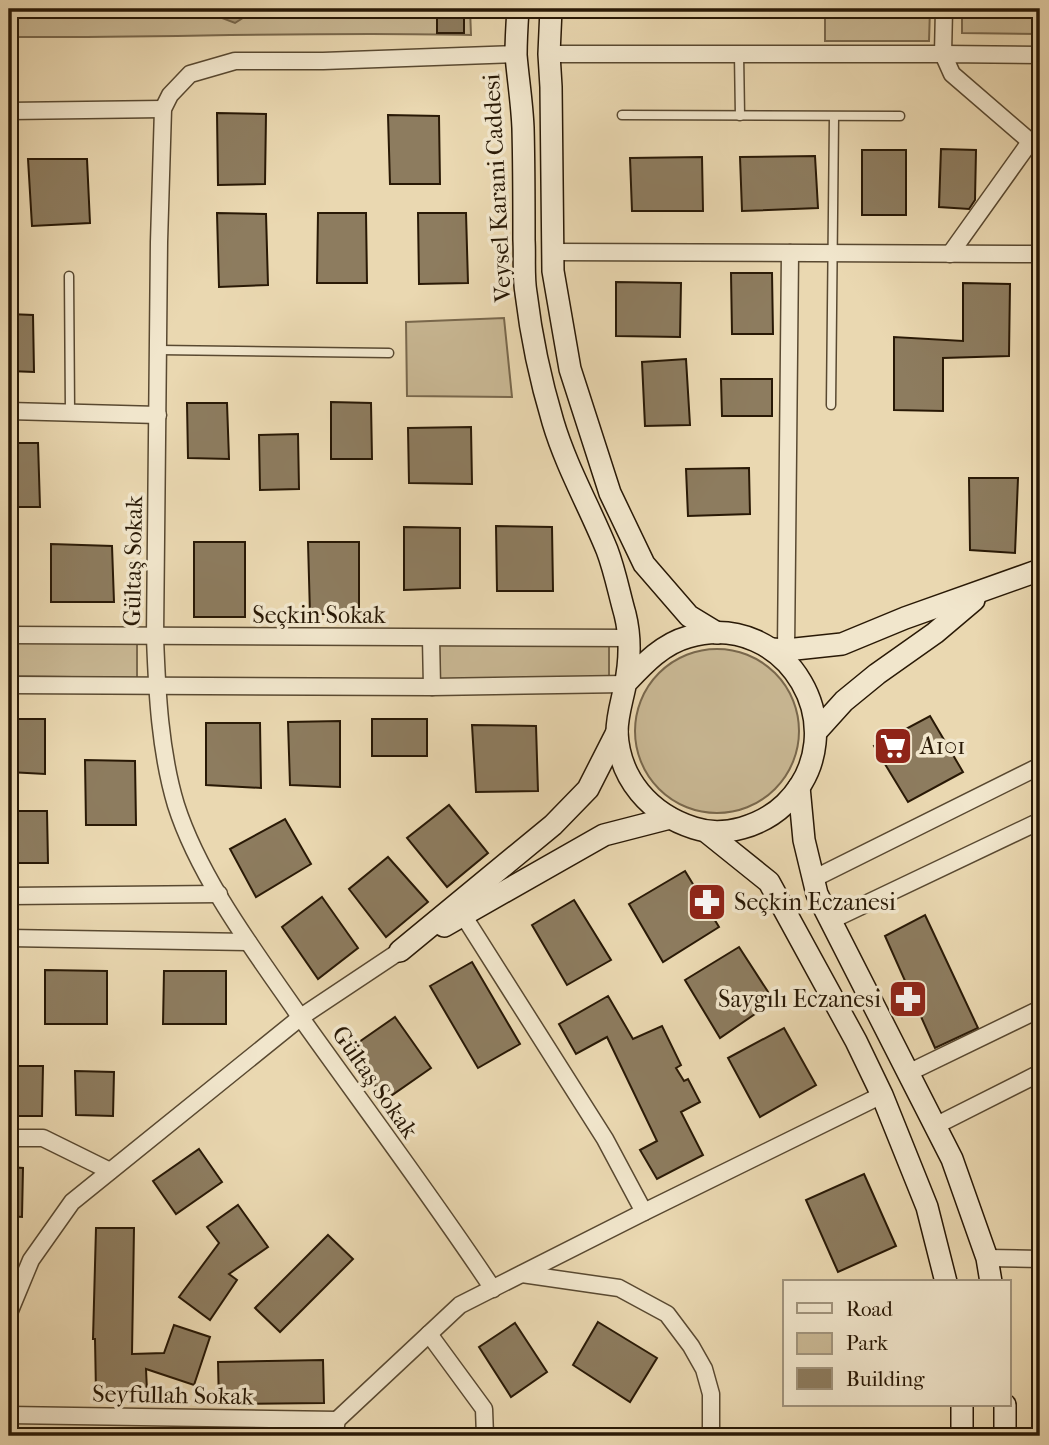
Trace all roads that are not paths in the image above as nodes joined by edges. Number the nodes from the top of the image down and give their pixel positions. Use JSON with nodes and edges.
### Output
{"nodes":[{"id":1,"x":518,"y":9,"type":"edge"},
{"id":2,"x":551,"y":9,"type":"edge"},
{"id":3,"x":944,"y":9,"type":"edge"},
{"id":4,"x":516,"y":54,"type":"junction"},
{"id":5,"x":549,"y":54,"type":"junction"},
{"id":6,"x":739,"y":54,"type":"junction"},
{"id":7,"x":943,"y":54,"type":"junction"},
{"id":8,"x":1040,"y":55,"type":"edge"},
{"id":9,"x":163,"y":109,"type":"junction"},
{"id":10,"x":9,"y":111,"type":"edge"},
{"id":11,"x":622,"y":115,"type":"dead end"},
{"id":12,"x":740,"y":116,"type":"junction"},
{"id":13,"x":900,"y":116,"type":"dead end"},
{"id":14,"x":834,"y":117,"type":"junction"},
{"id":15,"x":1035,"y":146,"type":"edge"},
{"id":16,"x":553,"y":252,"type":"junction"},
{"id":17,"x":790,"y":253,"type":"junction"},
{"id":18,"x":831,"y":254,"type":"junction"},
{"id":19,"x":950,"y":254,"type":"junction"},
{"id":20,"x":1040,"y":254,"type":"edge"},
{"id":21,"x":69,"y":276,"type":"dead end"},
{"id":22,"x":159,"y":350,"type":"junction"},
{"id":23,"x":389,"y":353,"type":"dead end"},
{"id":24,"x":831,"y":405,"type":"dead end"},
{"id":25,"x":9,"y":411,"type":"edge"},
{"id":26,"x":70,"y":412,"type":"junction"},
{"id":27,"x":158,"y":415,"type":"junction"},
{"id":28,"x":1040,"y":570,"type":"edge"},
{"id":29,"x":984,"y":592,"type":"junction"},
{"id":30,"x":717,"y":633,"type":"junction"},
{"id":31,"x":9,"y":635,"type":"edge"},
{"id":32,"x":155,"y":637,"type":"junction"},
{"id":33,"x":431,"y":638,"type":"junction"},
{"id":34,"x":630,"y":638,"type":"junction"},
{"id":35,"x":779,"y":650,"type":"junction"},
{"id":36,"x":625,"y":684,"type":"junction"},
{"id":37,"x":9,"y":685,"type":"edge"},
{"id":38,"x":156,"y":687,"type":"junction"},
{"id":39,"x":432,"y":687,"type":"junction"},
{"id":40,"x":617,"y":732,"type":"junction"},
{"id":41,"x":816,"y":732,"type":"junction"},
{"id":42,"x":1040,"y":766,"type":"edge"},
{"id":43,"x":799,"y":787,"type":"junction"},
{"id":44,"x":670,"y":818,"type":"junction"},
{"id":45,"x":1040,"y":821,"type":"edge"},
{"id":46,"x":708,"y":833,"type":"junction"},
{"id":47,"x":813,"y":879,"type":"junction"},
{"id":48,"x":219,"y":894,"type":"junction"},
{"id":49,"x":9,"y":896,"type":"edge"},
{"id":50,"x":463,"y":915,"type":"junction"},
{"id":51,"x":832,"y":920,"type":"junction"},
{"id":52,"x":9,"y":938,"type":"edge"},
{"id":53,"x":248,"y":942,"type":"junction"},
{"id":54,"x":400,"y":951,"type":"junction"},
{"id":55,"x":1040,"y":1009,"type":"edge"},
{"id":56,"x":301,"y":1017,"type":"junction"},
{"id":57,"x":908,"y":1073,"type":"junction"},
{"id":58,"x":1040,"y":1073,"type":"edge"},
{"id":59,"x":882,"y":1095,"type":"junction"},
{"id":60,"x":936,"y":1126,"type":"junction"},
{"id":61,"x":9,"y":1138,"type":"edge"},
{"id":62,"x":110,"y":1171,"type":"junction"},
{"id":63,"x":644,"y":1212,"type":"junction"},
{"id":64,"x":987,"y":1258,"type":"junction"},
{"id":65,"x":1040,"y":1259,"type":"edge"},
{"id":66,"x":522,"y":1274,"type":"junction"},
{"id":67,"x":945,"y":1280,"type":"edge"},
{"id":68,"x":991,"y":1280,"type":"edge"},
{"id":69,"x":493,"y":1289,"type":"junction"},
{"id":70,"x":9,"y":1313,"type":"edge"},
{"id":71,"x":429,"y":1334,"type":"junction"},
{"id":72,"x":962,"y":1406,"type":"edge"},
{"id":73,"x":1005,"y":1406,"type":"edge"},
{"id":74,"x":9,"y":1415,"type":"edge"},
{"id":75,"x":335,"y":1428,"type":"edge"},
{"id":76,"x":485,"y":1436,"type":"edge"},
{"id":77,"x":711,"y":1436,"type":"edge"},
{"id":78,"x":962,"y":1436,"type":"edge"},
{"id":79,"x":1005,"y":1436,"type":"edge"}],
"edges":[{"from":1,"to":4,"type":"main road","name":"Veysel Karani Caddesi"},
{"from":2,"to":5,"type":"main road"},
{"from":3,"to":7,"type":"street"},
{"from":4,"to":9,"type":"street"},
{"from":4,"to":34,"type":"main road","name":"Veysel Karani Caddesi"},
{"from":5,"to":6,"type":"street"},
{"from":5,"to":16,"type":"main road"},
{"from":6,"to":7,"type":"street"},
{"from":6,"to":12,"type":"lane"},
{"from":7,"to":8,"type":"street"},
{"from":7,"to":15,"type":"street"},
{"from":9,"to":10,"type":"street"},
{"from":9,"to":22,"type":"street","name":"Gültaş Sokak"},
{"from":11,"to":12,"type":"lane"},
{"from":12,"to":14,"type":"lane"},
{"from":13,"to":14,"type":"lane"},
{"from":14,"to":18,"type":"lane"},
{"from":15,"to":19,"type":"street"},
{"from":16,"to":17,"type":"street"},
{"from":16,"to":30,"type":"main road"},
{"from":17,"to":18,"type":"street"},
{"from":17,"to":35,"type":"street"},
{"from":18,"to":19,"type":"street"},
{"from":18,"to":24,"type":"lane"},
{"from":19,"to":20,"type":"street"},
{"from":21,"to":26,"type":"lane"},
{"from":22,"to":23,"type":"lane"},
{"from":22,"to":27,"type":"street","name":"Gültaş Sokak"},
{"from":25,"to":26,"type":"street"},
{"from":26,"to":27,"type":"street"},
{"from":27,"to":32,"type":"street","name":"Gültaş Sokak"},
{"from":28,"to":29,"type":"main road"},
{"from":29,"to":35,"type":"main road"},
{"from":29,"to":41,"type":"main road"},
{"from":30,"to":35,"type":"main road"},
{"from":30,"to":36,"type":"main road"},
{"from":31,"to":32,"type":"street","name":"Seçkin Sokak"},
{"from":32,"to":33,"type":"street","name":"Seçkin Sokak"},
{"from":32,"to":38,"type":"street","name":"Gültaş Sokak"},
{"from":33,"to":34,"type":"street","name":"Seçkin Sokak"},
{"from":33,"to":39,"type":"street"},
{"from":34,"to":36,"type":"main road","name":"Veysel Karani Caddesi"},
{"from":35,"to":41,"type":"main road"},
{"from":36,"to":39,"type":"street"},
{"from":36,"to":40,"type":"main road"},
{"from":37,"to":38,"type":"street"},
{"from":38,"to":39,"type":"street"},
{"from":38,"to":48,"type":"street","name":"Gültaş Sokak"},
{"from":40,"to":44,"type":"main road"},
{"from":40,"to":54,"type":"main road"},
{"from":41,"to":43,"type":"main road"},
{"from":42,"to":47,"type":"street"},
{"from":43,"to":46,"type":"main road"},
{"from":43,"to":47,"type":"main road"},
{"from":44,"to":46,"type":"main road"},
{"from":44,"to":50,"type":"main road"},
{"from":45,"to":51,"type":"street"},
{"from":46,"to":59,"type":"main road"},
{"from":47,"to":51,"type":"main road"},
{"from":48,"to":49,"type":"street"},
{"from":48,"to":53,"type":"street","name":"Gültaş Sokak"},
{"from":50,"to":54,"type":"main road"},
{"from":50,"to":63,"type":"street"},
{"from":51,"to":57,"type":"main road"},
{"from":52,"to":53,"type":"street"},
{"from":53,"to":56,"type":"street","name":"Gültaş Sokak"},
{"from":54,"to":56,"type":"street"},
{"from":55,"to":57,"type":"street"},
{"from":56,"to":62,"type":"street"},
{"from":56,"to":69,"type":"street","name":"Gültaş Sokak"},
{"from":57,"to":60,"type":"main road"},
{"from":58,"to":60,"type":"street"},
{"from":59,"to":63,"type":"street"},
{"from":59,"to":67,"type":"main road"},
{"from":60,"to":64,"type":"main road"},
{"from":61,"to":62,"type":"street"},
{"from":62,"to":70,"type":"street"},
{"from":63,"to":66,"type":"street"},
{"from":64,"to":65,"type":"street"},
{"from":64,"to":68,"type":"main road"},
{"from":66,"to":69,"type":"street"},
{"from":66,"to":77,"type":"street"},
{"from":69,"to":71,"type":"street"},
{"from":71,"to":75,"type":"street"},
{"from":71,"to":76,"type":"street"},
{"from":72,"to":78,"type":"main road"},
{"from":73,"to":79,"type":"main road"},
{"from":74,"to":75,"type":"street","name":"Seyfullah Sokak"}]}
